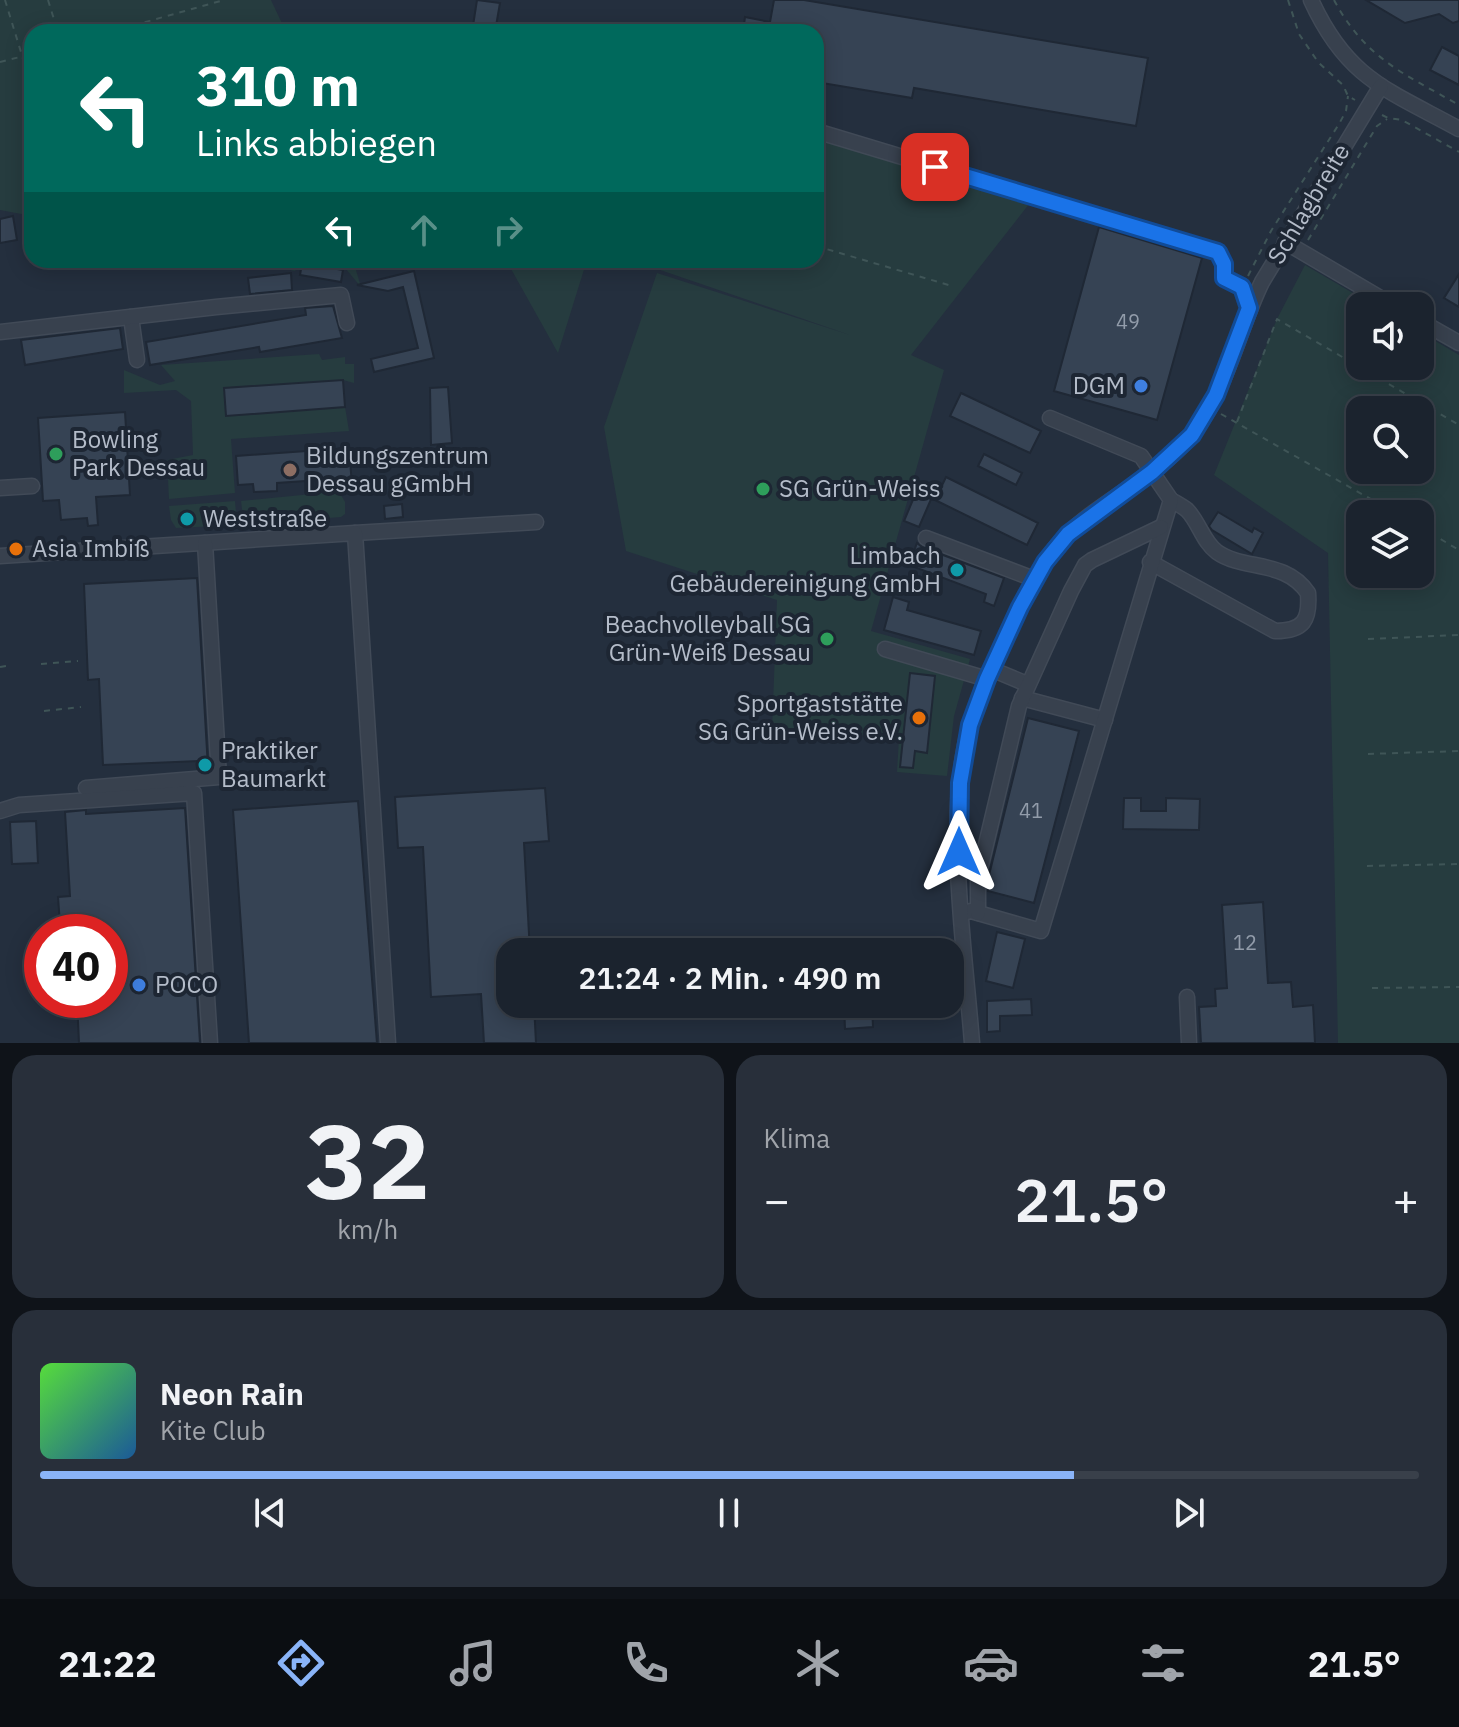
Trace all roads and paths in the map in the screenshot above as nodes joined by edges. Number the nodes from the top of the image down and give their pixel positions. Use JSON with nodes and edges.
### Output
{"nodes":[{"id":1,"x":5,"y":0,"type":"edge"},
{"id":2,"x":48,"y":0,"type":"edge"},
{"id":3,"x":224,"y":0,"type":"edge"},
{"id":4,"x":1288,"y":0,"type":"edge"},
{"id":5,"x":1311,"y":0,"type":"edge"},
{"id":6,"x":1334,"y":0,"type":"edge"},
{"id":7,"x":56,"y":24,"type":"edge"},
{"id":8,"x":138,"y":24,"type":"edge"},
{"id":9,"x":22,"y":57,"type":"junction"},
{"id":10,"x":0,"y":62,"type":"edge"},
{"id":11,"x":24,"y":63,"type":"edge"},
{"id":12,"x":1381,"y":86,"type":"junction"},
{"id":13,"x":1348,"y":96,"type":"dead end"},
{"id":14,"x":1459,"y":105,"type":"edge"},
{"id":15,"x":1459,"y":129,"type":"edge"},
{"id":16,"x":824,"y":133,"type":"edge"},
{"id":17,"x":1459,"y":152,"type":"edge"},
{"id":18,"x":1285,"y":242,"type":"junction"},
{"id":19,"x":824,"y":248,"type":"edge"},
{"id":20,"x":1302,"y":252,"type":"junction"},
{"id":21,"x":952,"y":286,"type":"dead end"},
{"id":22,"x":1370,"y":292,"type":"edge"},
{"id":23,"x":1249,"y":308,"type":"junction"},
{"id":24,"x":131,"y":317,"type":"junction"},
{"id":25,"x":347,"y":323,"type":"dead end"},
{"id":26,"x":1434,"y":329,"type":"edge"},
{"id":27,"x":0,"y":332,"type":"edge"},
{"id":28,"x":1459,"y":343,"type":"edge"},
{"id":29,"x":137,"y":360,"type":"dead end"},
{"id":30,"x":1050,"y":418,"type":"dead end"},
{"id":31,"x":1459,"y":425,"type":"edge"},
{"id":32,"x":1152,"y":472,"type":"junction"},
{"id":33,"x":32,"y":486,"type":"dead end"},
{"id":34,"x":0,"y":488,"type":"edge"},
{"id":35,"x":1171,"y":500,"type":"junction"},
{"id":36,"x":1373,"y":500,"type":"edge"},
{"id":37,"x":536,"y":522,"type":"dead end"},
{"id":38,"x":1161,"y":527,"type":"junction"},
{"id":39,"x":355,"y":533,"type":"junction"},
{"id":40,"x":1434,"y":535,"type":"edge"},
{"id":41,"x":926,"y":538,"type":"dead end"},
{"id":42,"x":205,"y":543,"type":"junction"},
{"id":43,"x":1459,"y":550,"type":"edge"},
{"id":44,"x":0,"y":556,"type":"edge"},
{"id":45,"x":1150,"y":562,"type":"junction"},
{"id":46,"x":1034,"y":579,"type":"junction"},
{"id":47,"x":1459,"y":635,"type":"edge"},
{"id":48,"x":1368,"y":639,"type":"dead end"},
{"id":49,"x":885,"y":649,"type":"dead end"},
{"id":50,"x":78,"y":661,"type":"dead end"},
{"id":51,"x":41,"y":664,"type":"dead end"},
{"id":52,"x":6,"y":666,"type":"dead end"},
{"id":53,"x":0,"y":667,"type":"edge"},
{"id":54,"x":989,"y":674,"type":"junction"},
{"id":55,"x":1025,"y":691,"type":"junction"},
{"id":56,"x":81,"y":707,"type":"dead end"},
{"id":57,"x":44,"y":711,"type":"dead end"},
{"id":58,"x":1105,"y":720,"type":"junction"},
{"id":59,"x":1459,"y":751,"type":"edge"},
{"id":60,"x":1368,"y":754,"type":"dead end"},
{"id":61,"x":86,"y":788,"type":"dead end"},
{"id":62,"x":0,"y":811,"type":"edge"},
{"id":63,"x":1459,"y":864,"type":"edge"},
{"id":64,"x":1367,"y":866,"type":"dead end"},
{"id":65,"x":962,"y":913,"type":"junction"},
{"id":66,"x":978,"y":913,"type":"junction"},
{"id":67,"x":1459,"y":987,"type":"edge"},
{"id":68,"x":1372,"y":988,"type":"dead end"},
{"id":69,"x":1187,"y":997,"type":"dead end"},
{"id":70,"x":210,"y":1043,"type":"edge"},
{"id":71,"x":388,"y":1043,"type":"edge"},
{"id":72,"x":972,"y":1043,"type":"edge"},
{"id":73,"x":1189,"y":1043,"type":"edge"}],
"edges":[{"from":1,"to":9,"type":"path"},
{"from":2,"to":7,"type":"path"},
{"from":3,"to":8,"type":"path"},
{"from":4,"to":13,"type":"path"},
{"from":5,"to":12,"type":"street"},
{"from":6,"to":14,"type":"path"},
{"from":9,"to":10,"type":"path"},
{"from":9,"to":11,"type":"path"},
{"from":12,"to":15,"type":"street"},
{"from":12,"to":18,"type":"street","name":"Schlagbreite"},
{"from":16,"to":23,"type":"street"},
{"from":17,"to":20,"type":"path"},
{"from":18,"to":20,"type":"street"},
{"from":18,"to":23,"type":"street","name":"Schlagbreite"},
{"from":19,"to":21,"type":"path"},
{"from":20,"to":22,"type":"street"},
{"from":23,"to":32,"type":"street","name":"Schlagbreite"},
{"from":24,"to":25,"type":"street"},
{"from":24,"to":27,"type":"street"},
{"from":24,"to":29,"type":"street"},
{"from":26,"to":28,"type":"street"},
{"from":30,"to":32,"type":"street"},
{"from":31,"to":36,"type":"path"},
{"from":32,"to":35,"type":"street"},
{"from":32,"to":46,"type":"street","name":"Schlagbreite"},
{"from":33,"to":34,"type":"street"},
{"from":35,"to":38,"type":"street"},
{"from":35,"to":45,"type":"street"},
{"from":37,"to":39,"type":"street"},
{"from":38,"to":45,"type":"street"},
{"from":38,"to":55,"type":"street"},
{"from":39,"to":42,"type":"street"},
{"from":39,"to":71,"type":"street"},
{"from":40,"to":43,"type":"path"},
{"from":41,"to":46,"type":"street"},
{"from":42,"to":44,"type":"street"},
{"from":42,"to":61,"type":"street"},
{"from":45,"to":58,"type":"street"},
{"from":46,"to":54,"type":"street","name":"Schlagbreite"},
{"from":47,"to":48,"type":"path"},
{"from":49,"to":54,"type":"street"},
{"from":50,"to":51,"type":"path"},
{"from":52,"to":53,"type":"path"},
{"from":54,"to":55,"type":"street"},
{"from":54,"to":65,"type":"street","name":"Schlagbreite"},
{"from":55,"to":58,"type":"street"},
{"from":55,"to":66,"type":"street"},
{"from":56,"to":57,"type":"path"},
{"from":58,"to":66,"type":"street"},
{"from":59,"to":60,"type":"path"},
{"from":62,"to":70,"type":"street"},
{"from":63,"to":64,"type":"path"},
{"from":65,"to":66,"type":"street"},
{"from":65,"to":72,"type":"street","name":"Schlagbreite"},
{"from":67,"to":68,"type":"path"},
{"from":69,"to":73,"type":"street"}]}
